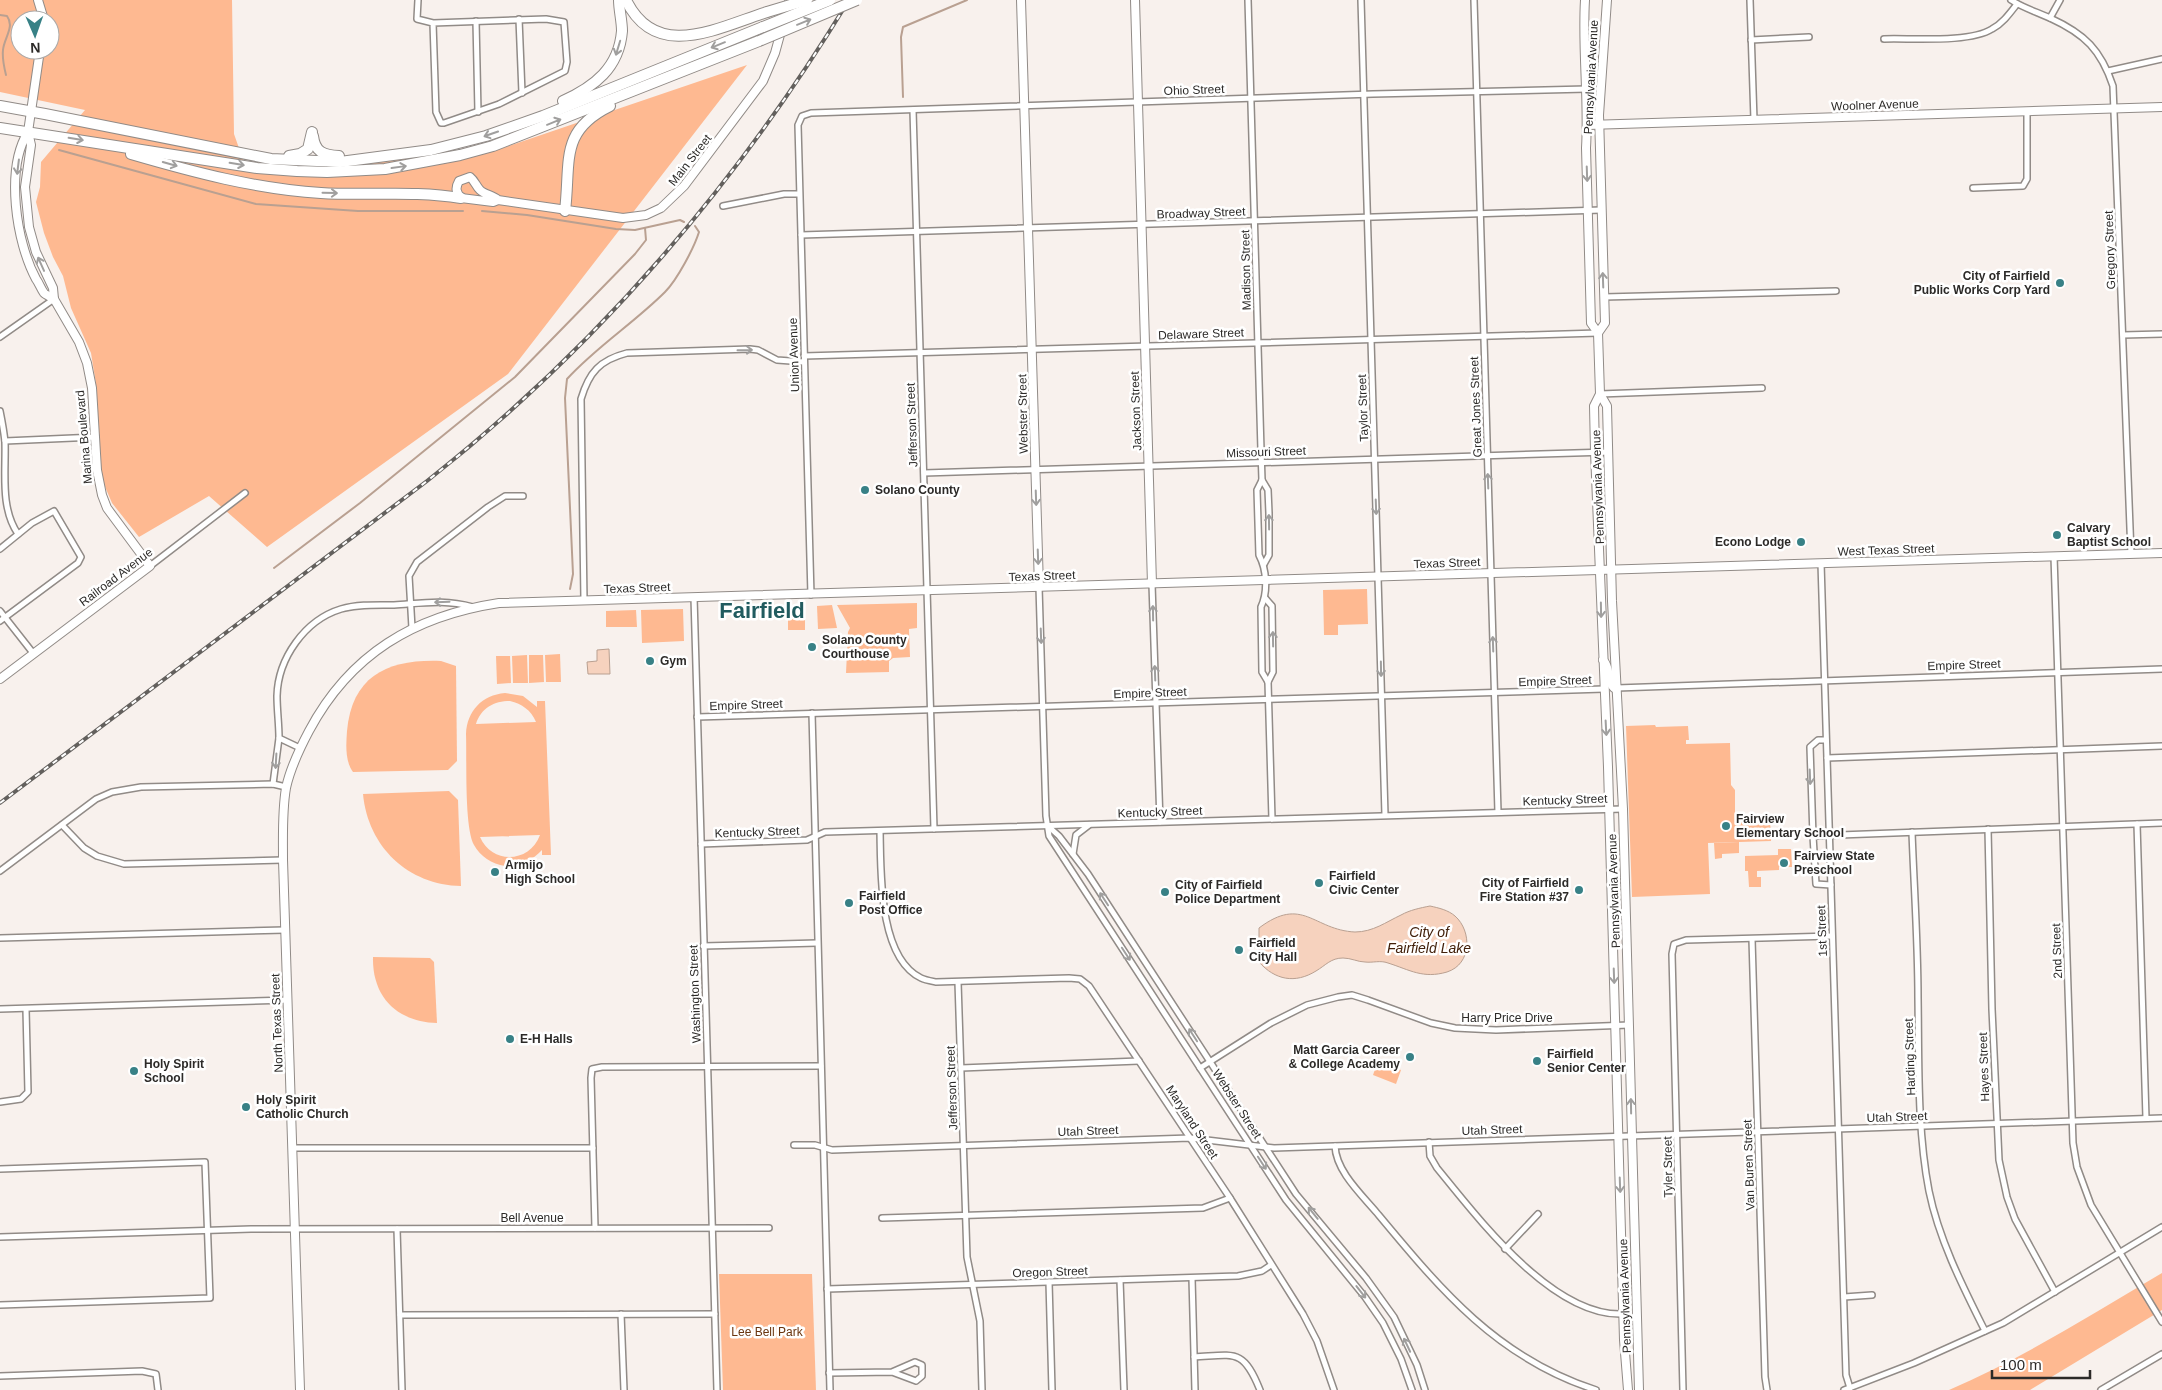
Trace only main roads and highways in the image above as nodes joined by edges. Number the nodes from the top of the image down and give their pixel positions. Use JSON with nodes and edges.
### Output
{"nodes":[{"id":1,"x":619,"y":0,"type":"edge"},
{"id":2,"x":626,"y":0,"type":"edge"},
{"id":3,"x":790,"y":0,"type":"edge"},
{"id":4,"x":806,"y":0,"type":"edge"},
{"id":5,"x":830,"y":0,"type":"edge"},
{"id":6,"x":857,"y":0,"type":"edge"},
{"id":7,"x":1021,"y":0,"type":"edge"},
{"id":8,"x":1135,"y":0,"type":"edge"},
{"id":9,"x":1585,"y":0,"type":"edge"},
{"id":10,"x":1607,"y":0,"type":"edge"},
{"id":11,"x":39,"y":60,"type":"edge"},
{"id":12,"x":642,"y":88,"type":"junction"},
{"id":13,"x":0,"y":106,"type":"edge"},
{"id":14,"x":2162,"y":107,"type":"edge"},
{"id":15,"x":31,"y":111,"type":"junction"},
{"id":16,"x":523,"y":122,"type":"junction"},
{"id":17,"x":1588,"y":125,"type":"junction"},
{"id":18,"x":1599,"y":125,"type":"junction"},
{"id":19,"x":0,"y":128,"type":"edge"},
{"id":20,"x":28,"y":132,"type":"junction"},
{"id":21,"x":107,"y":144,"type":"junction"},
{"id":22,"x":271,"y":159,"type":"junction"},
{"id":23,"x":352,"y":160,"type":"junction"},
{"id":24,"x":461,"y":198,"type":"junction"},
{"id":25,"x":498,"y":200,"type":"junction"},
{"id":26,"x":17,"y":204,"type":"junction"},
{"id":27,"x":565,"y":211,"type":"junction"},
{"id":28,"x":28,"y":221,"type":"junction"},
{"id":29,"x":54,"y":299,"type":"junction"},
{"id":30,"x":1598,"y":333,"type":"junction"},
{"id":31,"x":1600,"y":394,"type":"junction"},
{"id":32,"x":2162,"y":553,"type":"edge"},
{"id":33,"x":150,"y":566,"type":"joint"},
{"id":34,"x":1612,"y":570,"type":"junction"},
{"id":35,"x":1600,"y":571,"type":"junction"},
{"id":36,"x":1152,"y":584,"type":"junction"},
{"id":37,"x":1040,"y":587,"type":"junction"},
{"id":38,"x":1603,"y":660,"type":"junction"},
{"id":39,"x":0,"y":679,"type":"edge"},
{"id":40,"x":341,"y":683,"type":"joint"},
{"id":41,"x":1617,"y":688,"type":"junction"},
{"id":42,"x":1604,"y":689,"type":"junction"},
{"id":43,"x":1618,"y":713,"type":"junction"},
{"id":44,"x":300,"y":1390,"type":"edge"},
{"id":45,"x":1628,"y":1390,"type":"edge"},
{"id":46,"x":1639,"y":1390,"type":"edge"}],
"edges":[{"from":1,"to":16,"type":"highway","one_way":true},
{"from":2,"to":4,"type":"highway","bridge":true},
{"from":3,"to":27,"type":"main road","name":"Main Street"},
{"from":5,"to":16,"type":"highway","one_way":true,"bridge":true},
{"from":12,"to":6,"type":"highway","one_way":true,"bridge":true},
{"from":7,"to":37,"type":"main road","name":"Webster Street","one_way":true},
{"from":8,"to":36,"type":"main road","name":"Jackson Street"},
{"from":9,"to":17,"type":"main road","name":"Pennsylvania Avenue"},
{"from":10,"to":18,"type":"main road","name":"Pennsylvania Avenue"},
{"from":11,"to":15,"type":"main road","name":"Marina Boulevard"},
{"from":21,"to":12,"type":"highway","one_way":true},
{"from":12,"to":27,"type":"highway"},
{"from":13,"to":15,"type":"highway"},
{"from":14,"to":18,"type":"main road","name":"Woolner Avenue"},
{"from":15,"to":20,"type":"main road","name":"Marina Boulevard"},
{"from":15,"to":22,"type":"highway"},
{"from":16,"to":23,"type":"highway","one_way":true},
{"from":17,"to":18,"type":"main road","name":"Woolner Avenue"},
{"from":17,"to":30,"type":"main road","name":"Pennsylvania Avenue","one_way":true},
{"from":30,"to":18,"type":"main road","name":"Pennsylvania Avenue","one_way":true},
{"from":19,"to":20,"type":"highway"},
{"from":20,"to":21,"type":"highway","one_way":true},
{"from":20,"to":26,"type":"main road","name":"Marina Boulevard","one_way":true},
{"from":20,"to":28,"type":"main road","name":"Marina Boulevard"},
{"from":21,"to":24,"type":"highway","one_way":true},
{"from":22,"to":23,"type":"highway"},
{"from":22,"to":23,"type":"highway"},
{"from":24,"to":25,"type":"main road","name":"Main Street"},
{"from":24,"to":25,"type":"main road","name":"Main Street"},
{"from":25,"to":27,"type":"main road","name":"Main Street"},
{"from":26,"to":28,"type":"main road"},
{"from":26,"to":29,"type":"main road","name":"Marina Boulevard"},
{"from":29,"to":28,"type":"main road","name":"Marina Boulevard","one_way":true},
{"from":29,"to":33,"type":"main road","name":"Marina Boulevard"},
{"from":30,"to":31,"type":"main road","name":"Pennsylvania Avenue"},
{"from":31,"to":34,"type":"main road","name":"Pennsylvania Avenue"},
{"from":31,"to":35,"type":"main road","name":"Pennsylvania Avenue"},
{"from":32,"to":34,"type":"main road","name":"West Texas Street"},
{"from":33,"to":39,"type":"main road","name":"Railroad Avenue"},
{"from":34,"to":35,"type":"main road","name":"Texas Street"},
{"from":34,"to":41,"type":"main road","name":"Pennsylvania Avenue"},
{"from":35,"to":36,"type":"main road","name":"Texas Street"},
{"from":35,"to":38,"type":"main road","name":"Pennsylvania Avenue","one_way":true},
{"from":36,"to":37,"type":"main road","name":"Texas Street"},
{"from":37,"to":40,"type":"main road","name":"Texas Street"},
{"from":38,"to":41,"type":"main road"},
{"from":38,"to":42,"type":"main road","name":"Pennsylvania Avenue"},
{"from":40,"to":44,"type":"main road","name":"North Texas Street"},
{"from":41,"to":43,"type":"main road","name":"Pennsylvania Avenue"},
{"from":42,"to":43,"type":"main road"},
{"from":42,"to":45,"type":"main road","name":"Pennsylvania Avenue","one_way":true},
{"from":46,"to":43,"type":"main road","name":"Pennsylvania Avenue","one_way":true}]}
